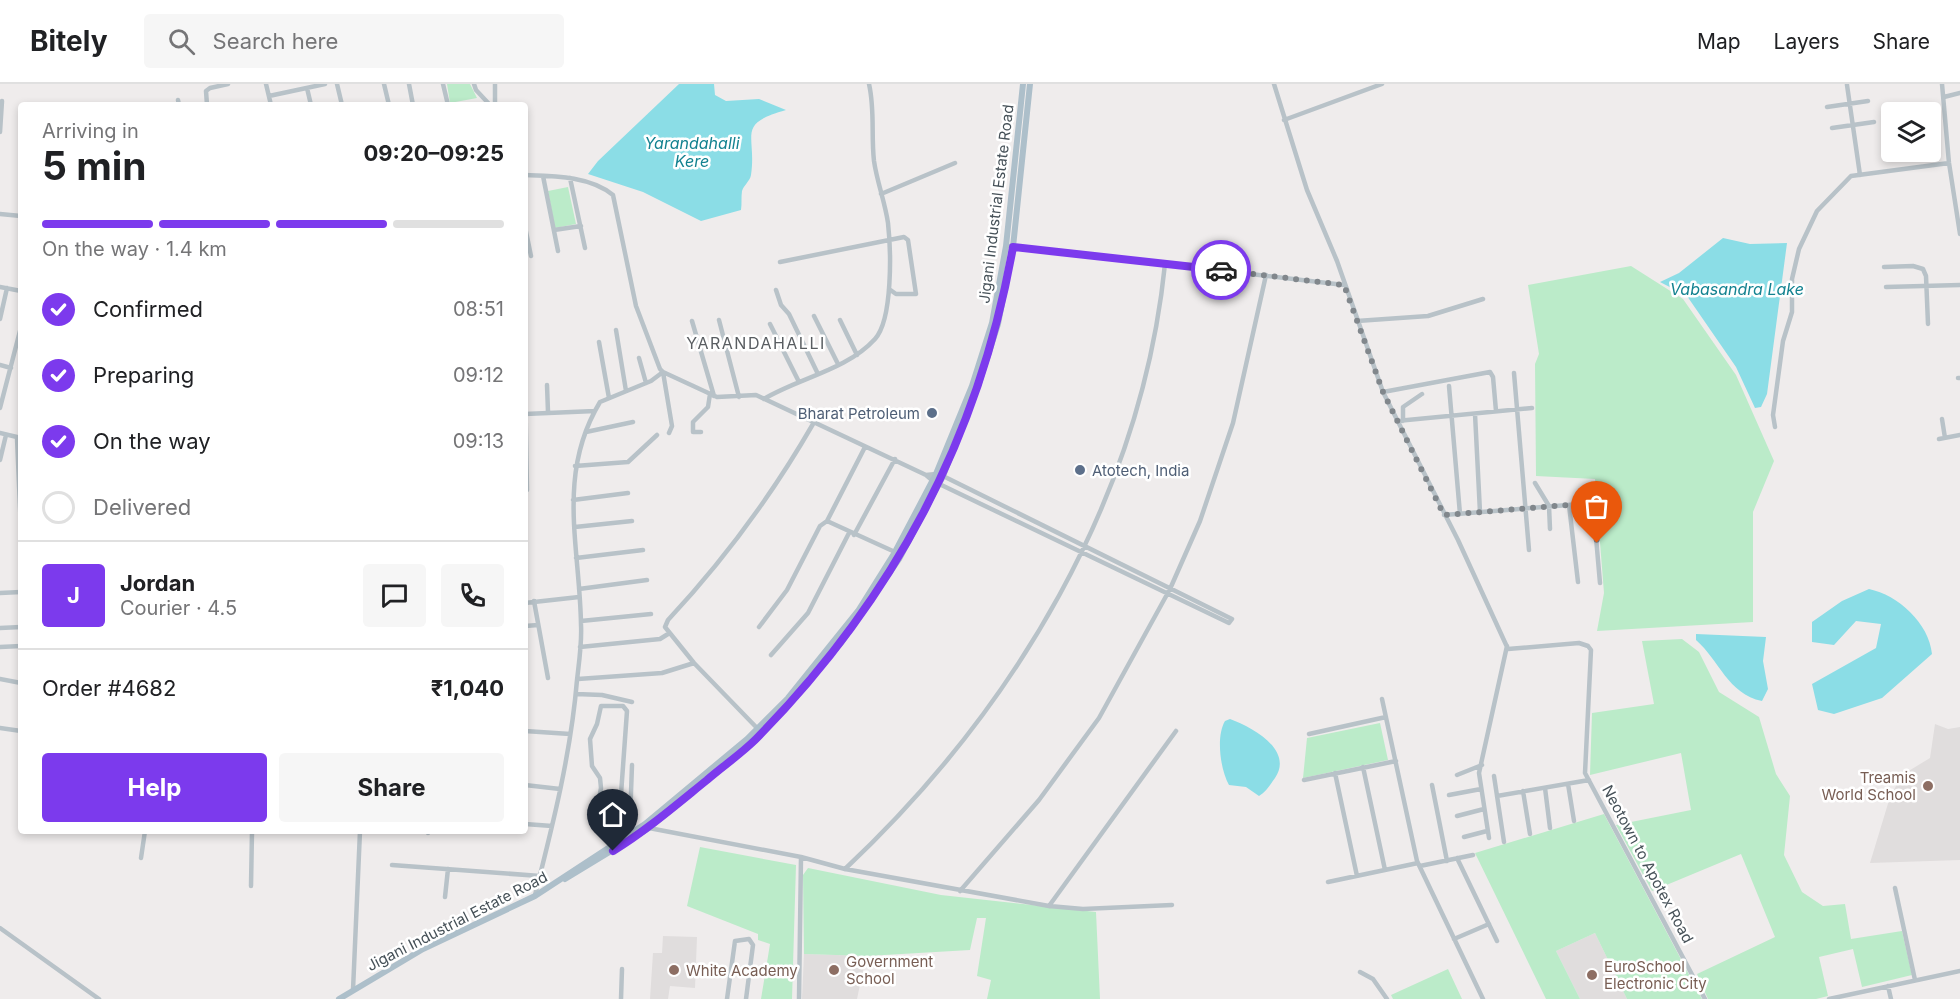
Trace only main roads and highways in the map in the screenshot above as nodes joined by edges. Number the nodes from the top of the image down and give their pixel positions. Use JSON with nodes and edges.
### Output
{"nodes":[{"id":1,"x":1023,"y":84,"type":"edge"},
{"id":2,"x":1030,"y":84,"type":"edge"},
{"id":3,"x":1009,"y":246,"type":"junction"},
{"id":4,"x":937,"y":478,"type":"junction"},
{"id":5,"x":647,"y":826,"type":"junction"},
{"id":6,"x":565,"y":879,"type":"junction"},
{"id":7,"x":339,"y":999,"type":"edge"}],
"edges":[{"from":1,"to":3,"type":"main road","name":"Jigani Industrial Estate Road"},
{"from":2,"to":3,"type":"main road","name":"Jigani Industrial Estate Road"},
{"from":3,"to":4,"type":"main road","name":"Jigani Industrial Estate Road"},
{"from":4,"to":5,"type":"main road","name":"Jigani Industrial Estate Road"},
{"from":4,"to":5,"type":"main road","name":"Jigani Industrial Estate Road"},
{"from":5,"to":6,"type":"main road","name":"Jigani Industrial Estate Road"},
{"from":5,"to":6,"type":"main road","name":"Jigani Industrial Estate Road"},
{"from":6,"to":7,"type":"main road","name":"Jigani Industrial Estate Road"}]}
